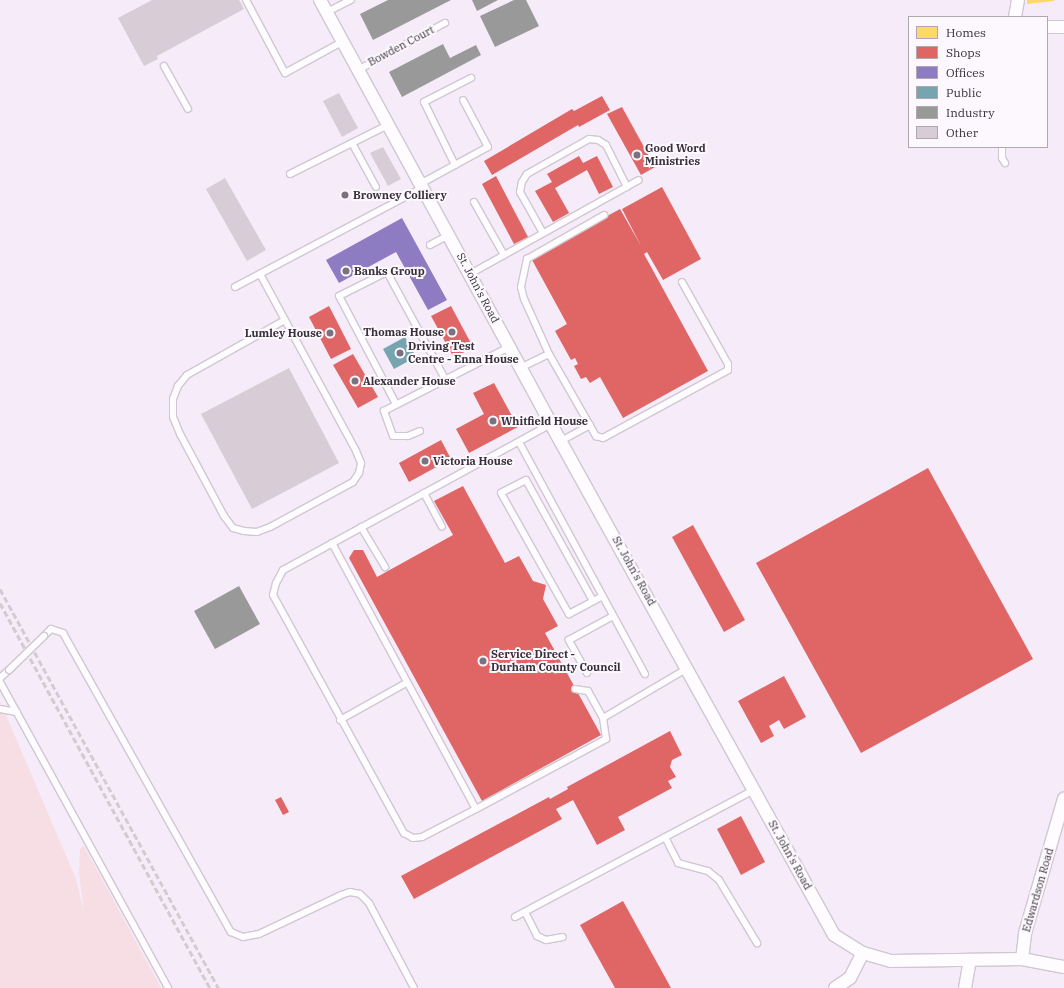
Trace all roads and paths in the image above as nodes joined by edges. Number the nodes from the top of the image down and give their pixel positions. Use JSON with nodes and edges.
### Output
{"nodes":[{"id":1,"x":246,"y":0,"type":"edge"},
{"id":2,"x":320,"y":0,"type":"edge"},
{"id":3,"x":350,"y":0,"type":"edge"},
{"id":4,"x":1018,"y":0,"type":"edge"},
{"id":5,"x":326,"y":12,"type":"junction"},
{"id":6,"x":1015,"y":16,"type":"edge"},
{"id":7,"x":445,"y":23,"type":"dead end"},
{"id":8,"x":1048,"y":26,"type":"edge"},
{"id":9,"x":1064,"y":27,"type":"edge"},
{"id":10,"x":342,"y":42,"type":"junction"},
{"id":11,"x":164,"y":66,"type":"dead end"},
{"id":12,"x":358,"y":70,"type":"junction"},
{"id":13,"x":471,"y":78,"type":"dead end"},
{"id":14,"x":463,"y":100,"type":"dead end"},
{"id":15,"x":188,"y":109,"type":"dead end"},
{"id":16,"x":388,"y":125,"type":"junction"},
{"id":17,"x":352,"y":143,"type":"junction"},
{"id":18,"x":1002,"y":148,"type":"edge"},
{"id":19,"x":1005,"y":163,"type":"dead end"},
{"id":20,"x":455,"y":165,"type":"junction"},
{"id":21,"x":290,"y":174,"type":"dead end"},
{"id":22,"x":639,"y":180,"type":"dead end"},
{"id":23,"x":421,"y":186,"type":"junction"},
{"id":24,"x":376,"y":187,"type":"dead end"},
{"id":25,"x":627,"y":187,"type":"junction"},
{"id":26,"x":474,"y":202,"type":"dead end"},
{"id":27,"x":604,"y":215,"type":"dead end"},
{"id":28,"x":543,"y":233,"type":"junction"},
{"id":29,"x":449,"y":235,"type":"junction"},
{"id":30,"x":430,"y":245,"type":"dead end"},
{"id":31,"x":504,"y":255,"type":"junction"},
{"id":32,"x":260,"y":274,"type":"junction"},
{"id":33,"x":470,"y":274,"type":"junction"},
{"id":34,"x":682,"y":282,"type":"dead end"},
{"id":35,"x":235,"y":286,"type":"dead end"},
{"id":36,"x":285,"y":320,"type":"junction"},
{"id":37,"x":509,"y":347,"type":"junction"},
{"id":38,"x":549,"y":354,"type":"junction"},
{"id":39,"x":520,"y":368,"type":"junction"},
{"id":40,"x":445,"y":379,"type":"junction"},
{"id":41,"x":396,"y":404,"type":"junction"},
{"id":42,"x":551,"y":424,"type":"junction"},
{"id":43,"x":590,"y":425,"type":"junction"},
{"id":44,"x":420,"y":431,"type":"dead end"},
{"id":45,"x":561,"y":441,"type":"junction"},
{"id":46,"x":519,"y":442,"type":"junction"},
{"id":47,"x":424,"y":493,"type":"junction"},
{"id":48,"x":361,"y":527,"type":"junction"},
{"id":49,"x":442,"y":527,"type":"dead end"},
{"id":50,"x":332,"y":543,"type":"junction"},
{"id":51,"x":385,"y":567,"type":"dead end"},
{"id":52,"x":603,"y":596,"type":"junction"},
{"id":53,"x":593,"y":601,"type":"dead end"},
{"id":54,"x":613,"y":616,"type":"junction"},
{"id":55,"x":688,"y":668,"type":"junction"},
{"id":56,"x":586,"y":673,"type":"dead end"},
{"id":57,"x":645,"y":674,"type":"dead end"},
{"id":58,"x":0,"y":678,"type":"edge"},
{"id":59,"x":0,"y":682,"type":"edge"},
{"id":60,"x":406,"y":683,"type":"junction"},
{"id":61,"x":575,"y":689,"type":"dead end"},
{"id":62,"x":0,"y":708,"type":"edge"},
{"id":63,"x":17,"y":712,"type":"junction"},
{"id":64,"x":603,"y":718,"type":"junction"},
{"id":65,"x":340,"y":720,"type":"junction"},
{"id":66,"x":754,"y":790,"type":"junction"},
{"id":67,"x":1064,"y":799,"type":"edge"},
{"id":68,"x":476,"y":809,"type":"junction"},
{"id":69,"x":665,"y":837,"type":"junction"},
{"id":70,"x":525,"y":912,"type":"junction"},
{"id":71,"x":515,"y":917,"type":"dead end"},
{"id":72,"x":563,"y":937,"type":"dead end"},
{"id":73,"x":757,"y":943,"type":"dead end"},
{"id":74,"x":863,"y":953,"type":"junction"},
{"id":75,"x":1022,"y":959,"type":"junction"},
{"id":76,"x":970,"y":962,"type":"junction"},
{"id":77,"x":1064,"y":967,"type":"edge"},
{"id":78,"x":168,"y":988,"type":"edge"},
{"id":79,"x":414,"y":988,"type":"edge"},
{"id":80,"x":835,"y":988,"type":"edge"},
{"id":81,"x":965,"y":988,"type":"edge"}],
"edges":[{"from":1,"to":10,"type":"lane"},
{"from":2,"to":5,"type":"street","name":"St. John's Road"},
{"from":3,"to":5,"type":"lane"},
{"from":4,"to":6,"type":"street"},
{"from":5,"to":10,"type":"street","name":"St. John's Road"},
{"from":7,"to":12,"type":"lane","name":"Bowden Court"},
{"from":8,"to":9,"type":"street"},
{"from":10,"to":12,"type":"street","name":"St. John's Road"},
{"from":11,"to":15,"type":"lane"},
{"from":12,"to":16,"type":"street","name":"St. John's Road"},
{"from":13,"to":20,"type":"lane"},
{"from":14,"to":20,"type":"lane"},
{"from":16,"to":17,"type":"lane"},
{"from":16,"to":23,"type":"street","name":"St. John's Road"},
{"from":17,"to":21,"type":"lane"},
{"from":17,"to":24,"type":"lane"},
{"from":18,"to":19,"type":"lane"},
{"from":20,"to":23,"type":"lane"},
{"from":22,"to":25,"type":"lane"},
{"from":23,"to":29,"type":"street","name":"St. John's Road"},
{"from":23,"to":32,"type":"lane"},
{"from":25,"to":28,"type":"lane"},
{"from":25,"to":28,"type":"lane"},
{"from":26,"to":31,"type":"lane"},
{"from":27,"to":38,"type":"lane"},
{"from":28,"to":31,"type":"lane"},
{"from":29,"to":30,"type":"lane"},
{"from":29,"to":33,"type":"street","name":"St. John's Road"},
{"from":31,"to":33,"type":"lane"},
{"from":32,"to":35,"type":"lane"},
{"from":32,"to":36,"type":"lane"},
{"from":33,"to":37,"type":"street","name":"St. John's Road"},
{"from":34,"to":43,"type":"lane"},
{"from":36,"to":36,"type":"lane"},
{"from":37,"to":39,"type":"street","name":"St. John's Road"},
{"from":37,"to":40,"type":"lane"},
{"from":38,"to":39,"type":"lane"},
{"from":38,"to":43,"type":"lane"},
{"from":39,"to":42,"type":"street","name":"St. John's Road"},
{"from":40,"to":41,"type":"lane"},
{"from":40,"to":41,"type":"lane"},
{"from":41,"to":44,"type":"lane"},
{"from":42,"to":45,"type":"street","name":"St. John's Road"},
{"from":42,"to":46,"type":"lane"},
{"from":43,"to":45,"type":"lane"},
{"from":45,"to":55,"type":"street","name":"St. John's Road"},
{"from":46,"to":47,"type":"lane"},
{"from":46,"to":52,"type":"lane"},
{"from":47,"to":48,"type":"lane"},
{"from":47,"to":49,"type":"lane"},
{"from":48,"to":50,"type":"lane"},
{"from":48,"to":51,"type":"lane"},
{"from":50,"to":60,"type":"lane"},
{"from":50,"to":65,"type":"lane"},
{"from":52,"to":53,"type":"lane"},
{"from":52,"to":54,"type":"lane"},
{"from":54,"to":56,"type":"lane"},
{"from":54,"to":57,"type":"lane"},
{"from":55,"to":64,"type":"lane"},
{"from":55,"to":66,"type":"street","name":"St. John's Road"},
{"from":58,"to":79,"type":"lane","bridge":true},
{"from":59,"to":63,"type":"lane"},
{"from":60,"to":65,"type":"lane"},
{"from":60,"to":68,"type":"lane"},
{"from":61,"to":64,"type":"lane"},
{"from":62,"to":63,"type":"lane"},
{"from":63,"to":78,"type":"lane"},
{"from":64,"to":68,"type":"lane"},
{"from":65,"to":68,"type":"lane"},
{"from":66,"to":69,"type":"lane"},
{"from":66,"to":74,"type":"street","name":"St. John's Road"},
{"from":67,"to":75,"type":"street","name":"Edwardson Road"},
{"from":69,"to":70,"type":"lane"},
{"from":69,"to":73,"type":"lane"},
{"from":70,"to":71,"type":"lane"},
{"from":70,"to":72,"type":"lane"},
{"from":74,"to":76,"type":"street","name":"St. John's Road"},
{"from":74,"to":80,"type":"street"},
{"from":75,"to":76,"type":"street","name":"St. John's Road"},
{"from":75,"to":77,"type":"street","name":"St. John's Road"},
{"from":76,"to":81,"type":"street"}]}
